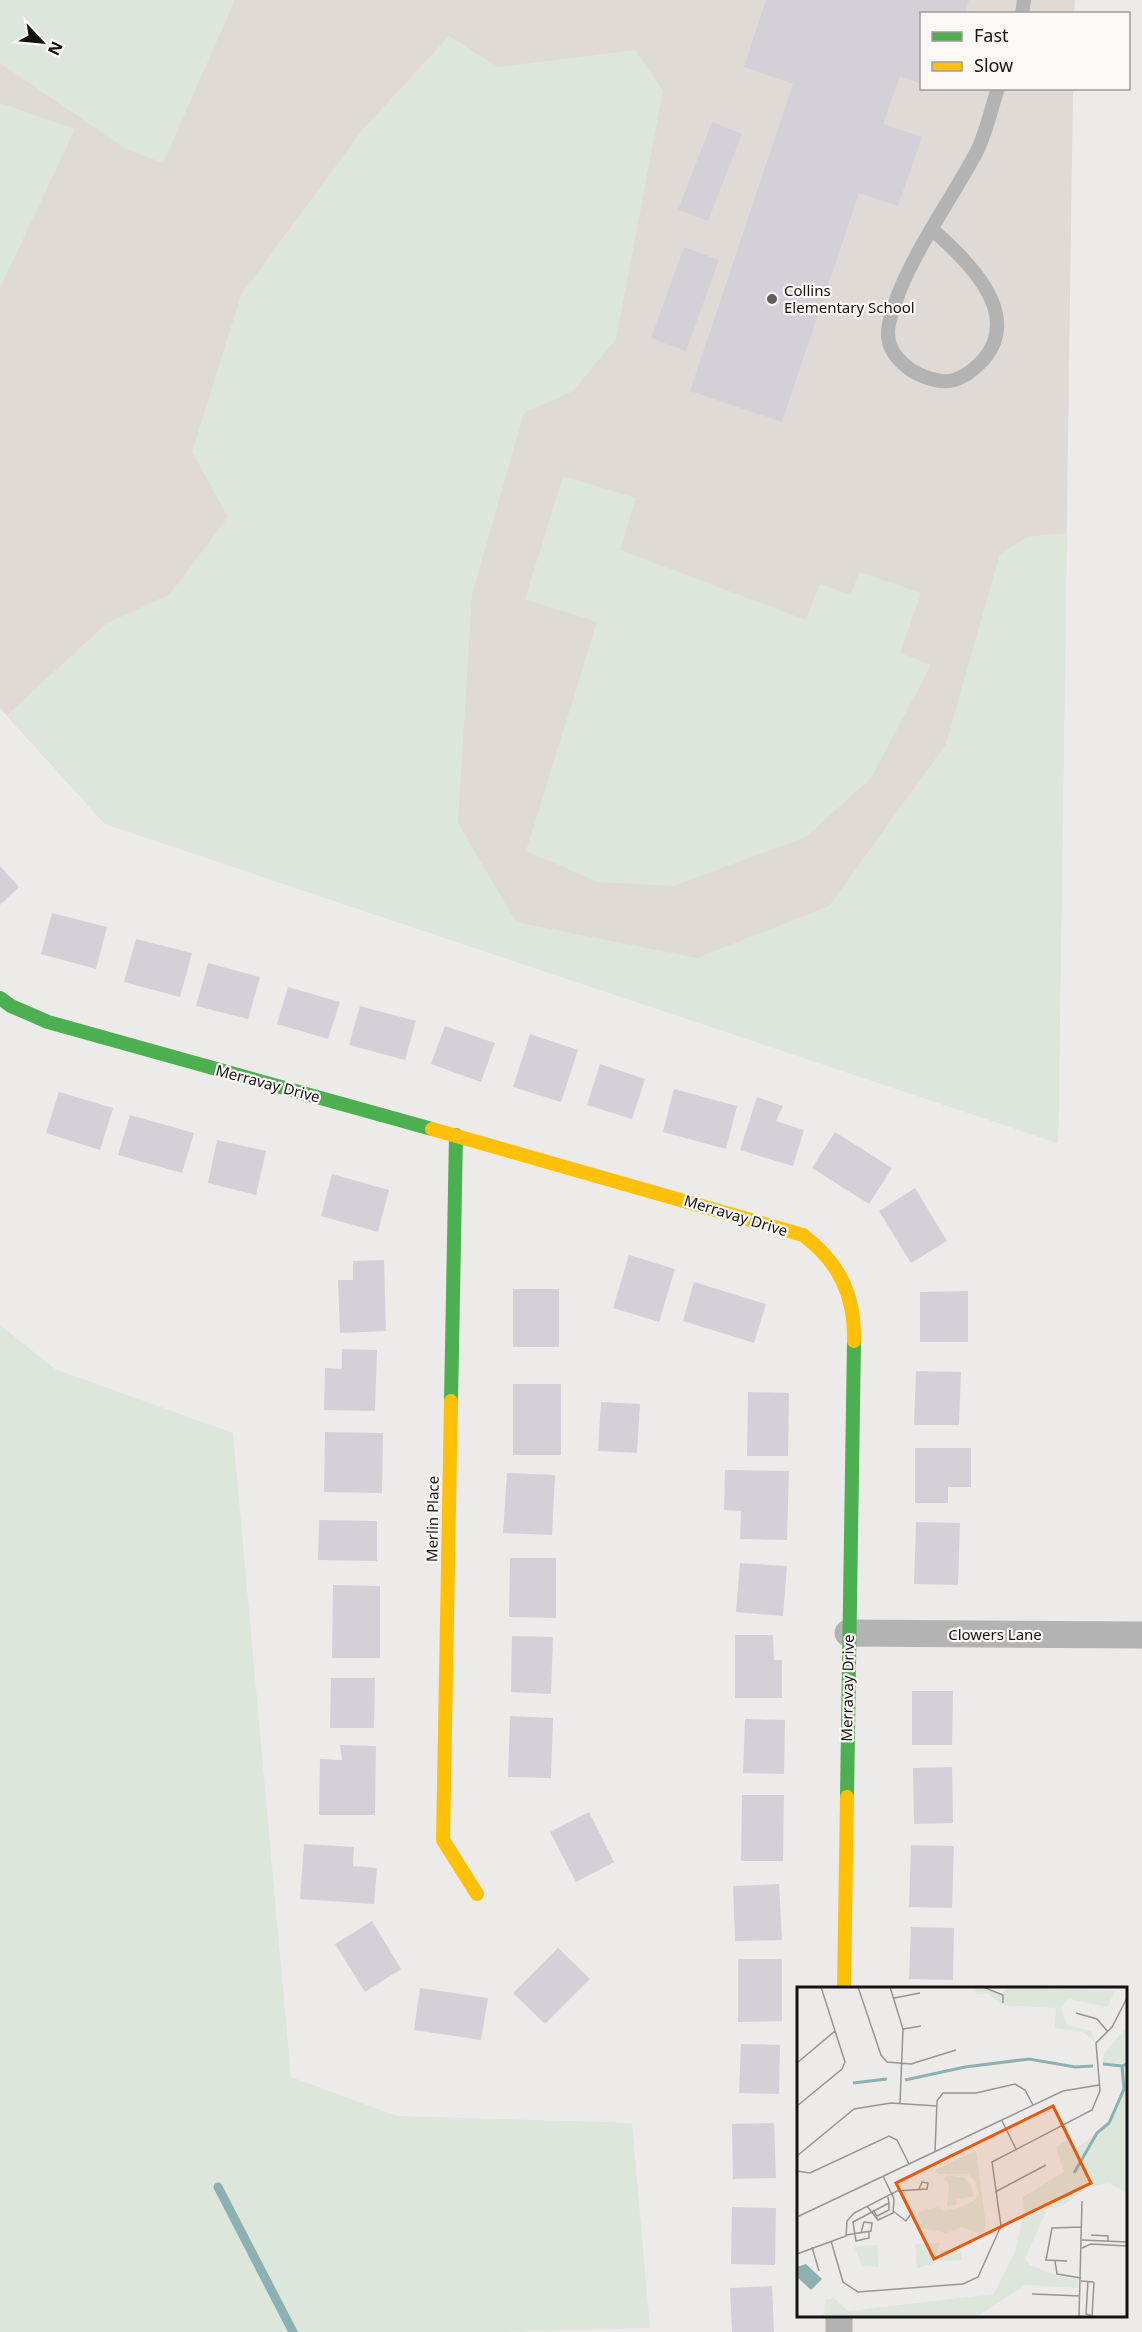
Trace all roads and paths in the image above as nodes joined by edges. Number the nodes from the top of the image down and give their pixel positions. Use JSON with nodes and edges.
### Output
{"nodes":[{"id":1,"x":997,"y":90,"type":"edge"},
{"id":2,"x":933,"y":230,"type":"junction"},
{"id":3,"x":0,"y":998,"type":"edge"},
{"id":4,"x":456,"y":1135,"type":"junction"},
{"id":5,"x":848,"y":1633,"type":"junction"},
{"id":6,"x":1142,"y":1635,"type":"edge"},
{"id":7,"x":477,"y":1894,"type":"dead end"},
{"id":8,"x":843,"y":1987,"type":"edge"}],
"edges":[{"from":1,"to":2,"type":"lane"},
{"from":2,"to":2,"type":"lane"},
{"from":3,"to":4,"type":"street","name":"Merravay Drive"},
{"from":4,"to":5,"type":"street","name":"Merravay Drive"},
{"from":4,"to":7,"type":"street","name":"Merlin Place"},
{"from":5,"to":6,"type":"street","name":"Clowers Lane"},
{"from":5,"to":8,"type":"street","name":"Merravay Drive"}]}
